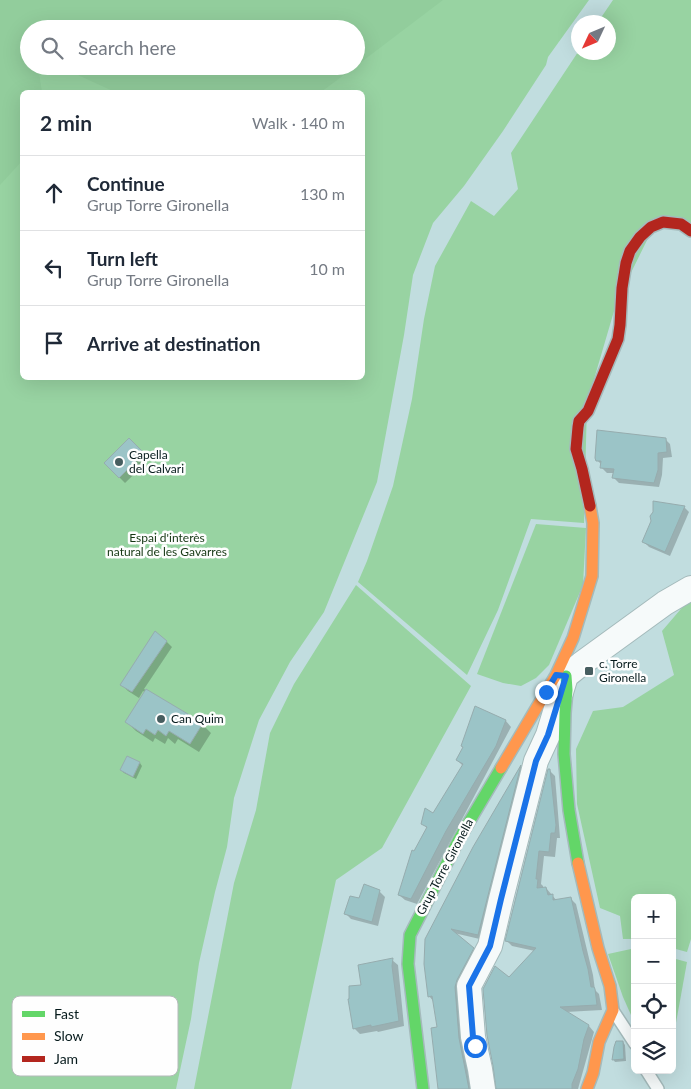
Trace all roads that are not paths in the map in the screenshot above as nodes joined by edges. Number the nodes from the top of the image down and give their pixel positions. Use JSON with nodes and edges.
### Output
{"nodes":[{"id":1,"x":691,"y":231,"type":"edge"},
{"id":2,"x":691,"y":588,"type":"edge"},
{"id":3,"x":561,"y":676,"type":"junction"},
{"id":4,"x":613,"y":1010,"type":"junction"},
{"id":5,"x":631,"y":1038,"type":"edge"},
{"id":6,"x":649,"y":1074,"type":"edge"},
{"id":7,"x":423,"y":1089,"type":"edge"},
{"id":8,"x":483,"y":1089,"type":"edge"},
{"id":9,"x":587,"y":1089,"type":"edge"},
{"id":10,"x":658,"y":1089,"type":"edge"}],
"edges":[{"from":1,"to":3,"type":"street","name":"Grup Torre Gironella"},
{"from":2,"to":3,"type":"street"},
{"from":3,"to":4,"type":"street"},
{"from":3,"to":7,"type":"street","name":"Grup Torre Gironella"},
{"from":3,"to":8,"type":"street"},
{"from":4,"to":5,"type":"lane"},
{"from":4,"to":9,"type":"street"},
{"from":6,"to":10,"type":"lane"}]}
